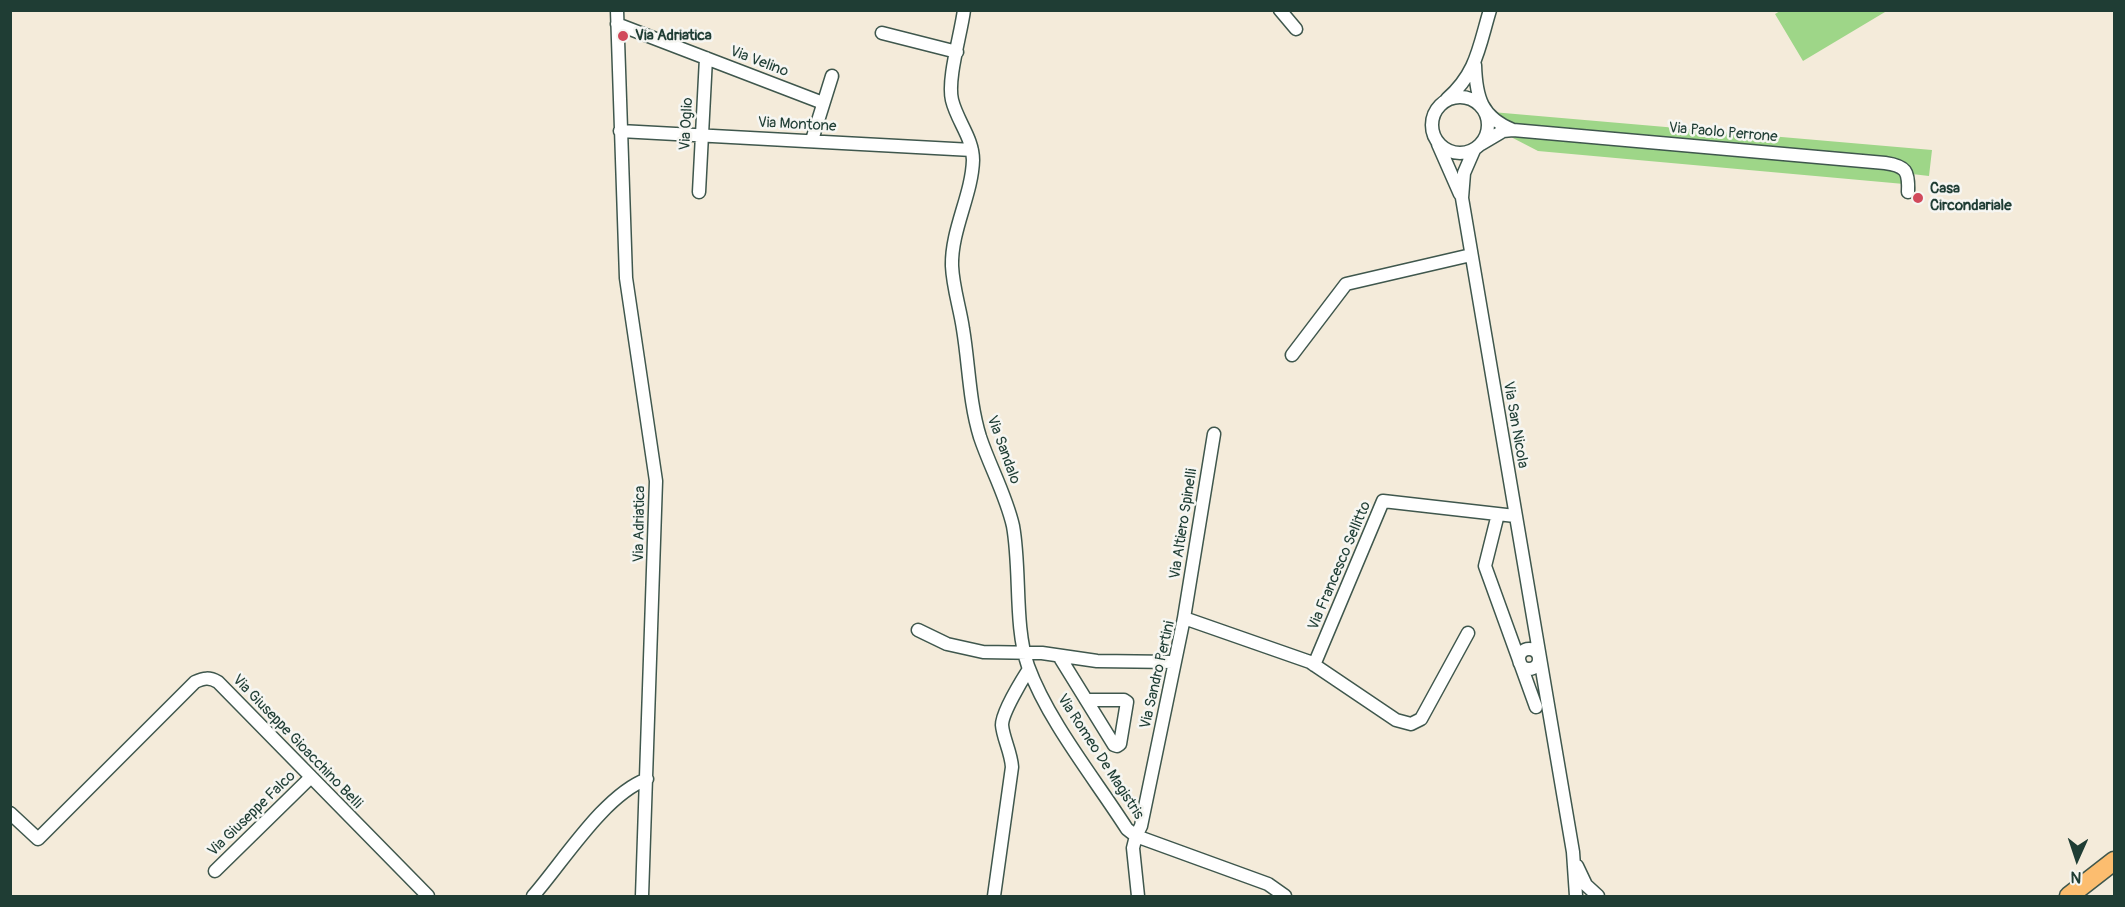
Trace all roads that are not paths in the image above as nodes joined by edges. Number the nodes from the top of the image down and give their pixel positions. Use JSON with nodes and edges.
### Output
{"nodes":[{"id":1,"x":616,"y":10,"type":"edge"},
{"id":2,"x":964,"y":10,"type":"edge"},
{"id":3,"x":1280,"y":10,"type":"edge"},
{"id":4,"x":1490,"y":10,"type":"edge"},
{"id":5,"x":617,"y":24,"type":"junction"},
{"id":6,"x":1296,"y":29,"type":"dead end"},
{"id":7,"x":882,"y":33,"type":"dead end"},
{"id":8,"x":957,"y":52,"type":"junction"},
{"id":9,"x":706,"y":58,"type":"junction"},
{"id":10,"x":1475,"y":64,"type":"junction"},
{"id":11,"x":832,"y":76,"type":"dead end"},
{"id":12,"x":1446,"y":100,"type":"junction"},
{"id":13,"x":823,"y":103,"type":"junction"},
{"id":14,"x":1483,"y":108,"type":"junction"},
{"id":15,"x":1513,"y":130,"type":"junction"},
{"id":16,"x":620,"y":131,"type":"junction"},
{"id":17,"x":701,"y":135,"type":"junction"},
{"id":18,"x":813,"y":140,"type":"junction"},
{"id":19,"x":1436,"y":141,"type":"junction"},
{"id":20,"x":1478,"y":147,"type":"junction"},
{"id":21,"x":972,"y":150,"type":"junction"},
{"id":22,"x":699,"y":192,"type":"dead end"},
{"id":23,"x":1908,"y":192,"type":"dead end"},
{"id":24,"x":1461,"y":198,"type":"junction"},
{"id":25,"x":1471,"y":255,"type":"junction"},
{"id":26,"x":1292,"y":355,"type":"dead end"},
{"id":27,"x":1214,"y":434,"type":"dead end"},
{"id":28,"x":1498,"y":514,"type":"junction"},
{"id":29,"x":1515,"y":516,"type":"junction"},
{"id":30,"x":1184,"y":618,"type":"junction"},
{"id":31,"x":918,"y":630,"type":"dead end"},
{"id":32,"x":1468,"y":633,"type":"dead end"},
{"id":33,"x":1024,"y":652,"type":"junction"},
{"id":34,"x":1059,"y":656,"type":"junction"},
{"id":35,"x":1538,"y":656,"type":"junction"},
{"id":36,"x":1519,"y":662,"type":"junction"},
{"id":37,"x":1174,"y":663,"type":"junction"},
{"id":38,"x":1314,"y":665,"type":"junction"},
{"id":39,"x":1029,"y":669,"type":"junction"},
{"id":40,"x":1086,"y":700,"type":"dead end"},
{"id":41,"x":1536,"y":707,"type":"dead end"},
{"id":42,"x":311,"y":777,"type":"junction"},
{"id":43,"x":647,"y":779,"type":"junction"},
{"id":44,"x":10,"y":813,"type":"edge"},
{"id":45,"x":1136,"y":836,"type":"junction"},
{"id":46,"x":1573,"y":852,"type":"junction"},
{"id":47,"x":2115,"y":861,"type":"edge"},
{"id":48,"x":215,"y":871,"type":"dead end"},
{"id":49,"x":2115,"y":872,"type":"edge"},
{"id":50,"x":428,"y":897,"type":"edge"},
{"id":51,"x":533,"y":897,"type":"edge"},
{"id":52,"x":642,"y":897,"type":"edge"},
{"id":53,"x":994,"y":897,"type":"edge"},
{"id":54,"x":1138,"y":897,"type":"edge"},
{"id":55,"x":1285,"y":897,"type":"edge"},
{"id":56,"x":1576,"y":897,"type":"edge"},
{"id":57,"x":1598,"y":897,"type":"edge"},
{"id":58,"x":2069,"y":897,"type":"edge"},
{"id":59,"x":2084,"y":897,"type":"edge"}],
"edges":[{"from":1,"to":5,"type":"street","name":"Via Adriatica"},
{"from":2,"to":8,"type":"street","name":"Via Sandalo"},
{"from":3,"to":6,"type":"street"},
{"from":4,"to":10,"type":"street","name":"Via San Nicola"},
{"from":5,"to":9,"type":"street","name":"Via Velino"},
{"from":5,"to":16,"type":"street","name":"Via Adriatica"},
{"from":7,"to":8,"type":"street"},
{"from":8,"to":21,"type":"street","name":"Via Sandalo"},
{"from":9,"to":13,"type":"street","name":"Via Velino"},
{"from":9,"to":17,"type":"street","name":"Via Oglio"},
{"from":10,"to":12,"type":"street","name":"Via San Nicola"},
{"from":10,"to":14,"type":"street","name":"Via San Nicola"},
{"from":11,"to":13,"type":"street"},
{"from":12,"to":14,"type":"street"},
{"from":12,"to":19,"type":"street","name":"Via San Nicola"},
{"from":13,"to":18,"type":"street"},
{"from":14,"to":15,"type":"street","name":"Via Paolo Perrone"},
{"from":14,"to":20,"type":"street","name":"Via San Nicola"},
{"from":15,"to":20,"type":"street","name":"Via Paolo Perrone"},
{"from":15,"to":23,"type":"street","name":"Via Paolo Perrone"},
{"from":16,"to":17,"type":"street","name":"Via Montone"},
{"from":16,"to":43,"type":"street","name":"Via Adriatica"},
{"from":17,"to":18,"type":"street","name":"Via Montone"},
{"from":17,"to":22,"type":"street","name":"Via Oglio"},
{"from":18,"to":21,"type":"street","name":"Via Montone"},
{"from":19,"to":20,"type":"street"},
{"from":19,"to":24,"type":"street","name":"Via San Nicola"},
{"from":20,"to":24,"type":"street","name":"Via San Nicola"},
{"from":21,"to":33,"type":"street","name":"Via Sandalo"},
{"from":24,"to":25,"type":"street","name":"Via San Nicola"},
{"from":25,"to":26,"type":"street"},
{"from":25,"to":29,"type":"street","name":"Via San Nicola"},
{"from":27,"to":30,"type":"street","name":"Via Altiero Spinelli"},
{"from":28,"to":29,"type":"street","name":"Via Francesco Sellitto"},
{"from":28,"to":36,"type":"street"},
{"from":28,"to":38,"type":"street","name":"Via Francesco Sellitto"},
{"from":29,"to":35,"type":"street","name":"Via San Nicola"},
{"from":30,"to":37,"type":"street","name":"Via Sandro Pertini"},
{"from":30,"to":38,"type":"street","name":"Via Sandro Pertini"},
{"from":31,"to":33,"type":"street"},
{"from":32,"to":38,"type":"street","name":"Via Sandro Pertini"},
{"from":33,"to":34,"type":"street"},
{"from":33,"to":39,"type":"street","name":"Via Sandalo"},
{"from":34,"to":37,"type":"street"},
{"from":34,"to":40,"type":"street"},
{"from":35,"to":36,"type":"street"},
{"from":35,"to":46,"type":"street","name":"Via San Nicola"},
{"from":36,"to":41,"type":"street"},
{"from":37,"to":45,"type":"street","name":"Via Sandro Pertini"},
{"from":39,"to":45,"type":"street","name":"Via Romeo De Magistris"},
{"from":39,"to":53,"type":"street"},
{"from":42,"to":44,"type":"street","name":"Via Giuseppe Gioacchino Belli"},
{"from":42,"to":48,"type":"street","name":"Via Giuseppe Falco"},
{"from":42,"to":50,"type":"street","name":"Via Giuseppe Gioacchino Belli"},
{"from":43,"to":51,"type":"street"},
{"from":43,"to":52,"type":"street","name":"Via Adriatica"},
{"from":45,"to":54,"type":"street","name":"Via Romeo De Magistris"},
{"from":45,"to":55,"type":"street"},
{"from":46,"to":56,"type":"street","name":"Via San Nicola"},
{"from":46,"to":57,"type":"street","name":"Via San Nicola"},
{"from":47,"to":58,"type":"highway"},
{"from":49,"to":59,"type":"highway"}]}
